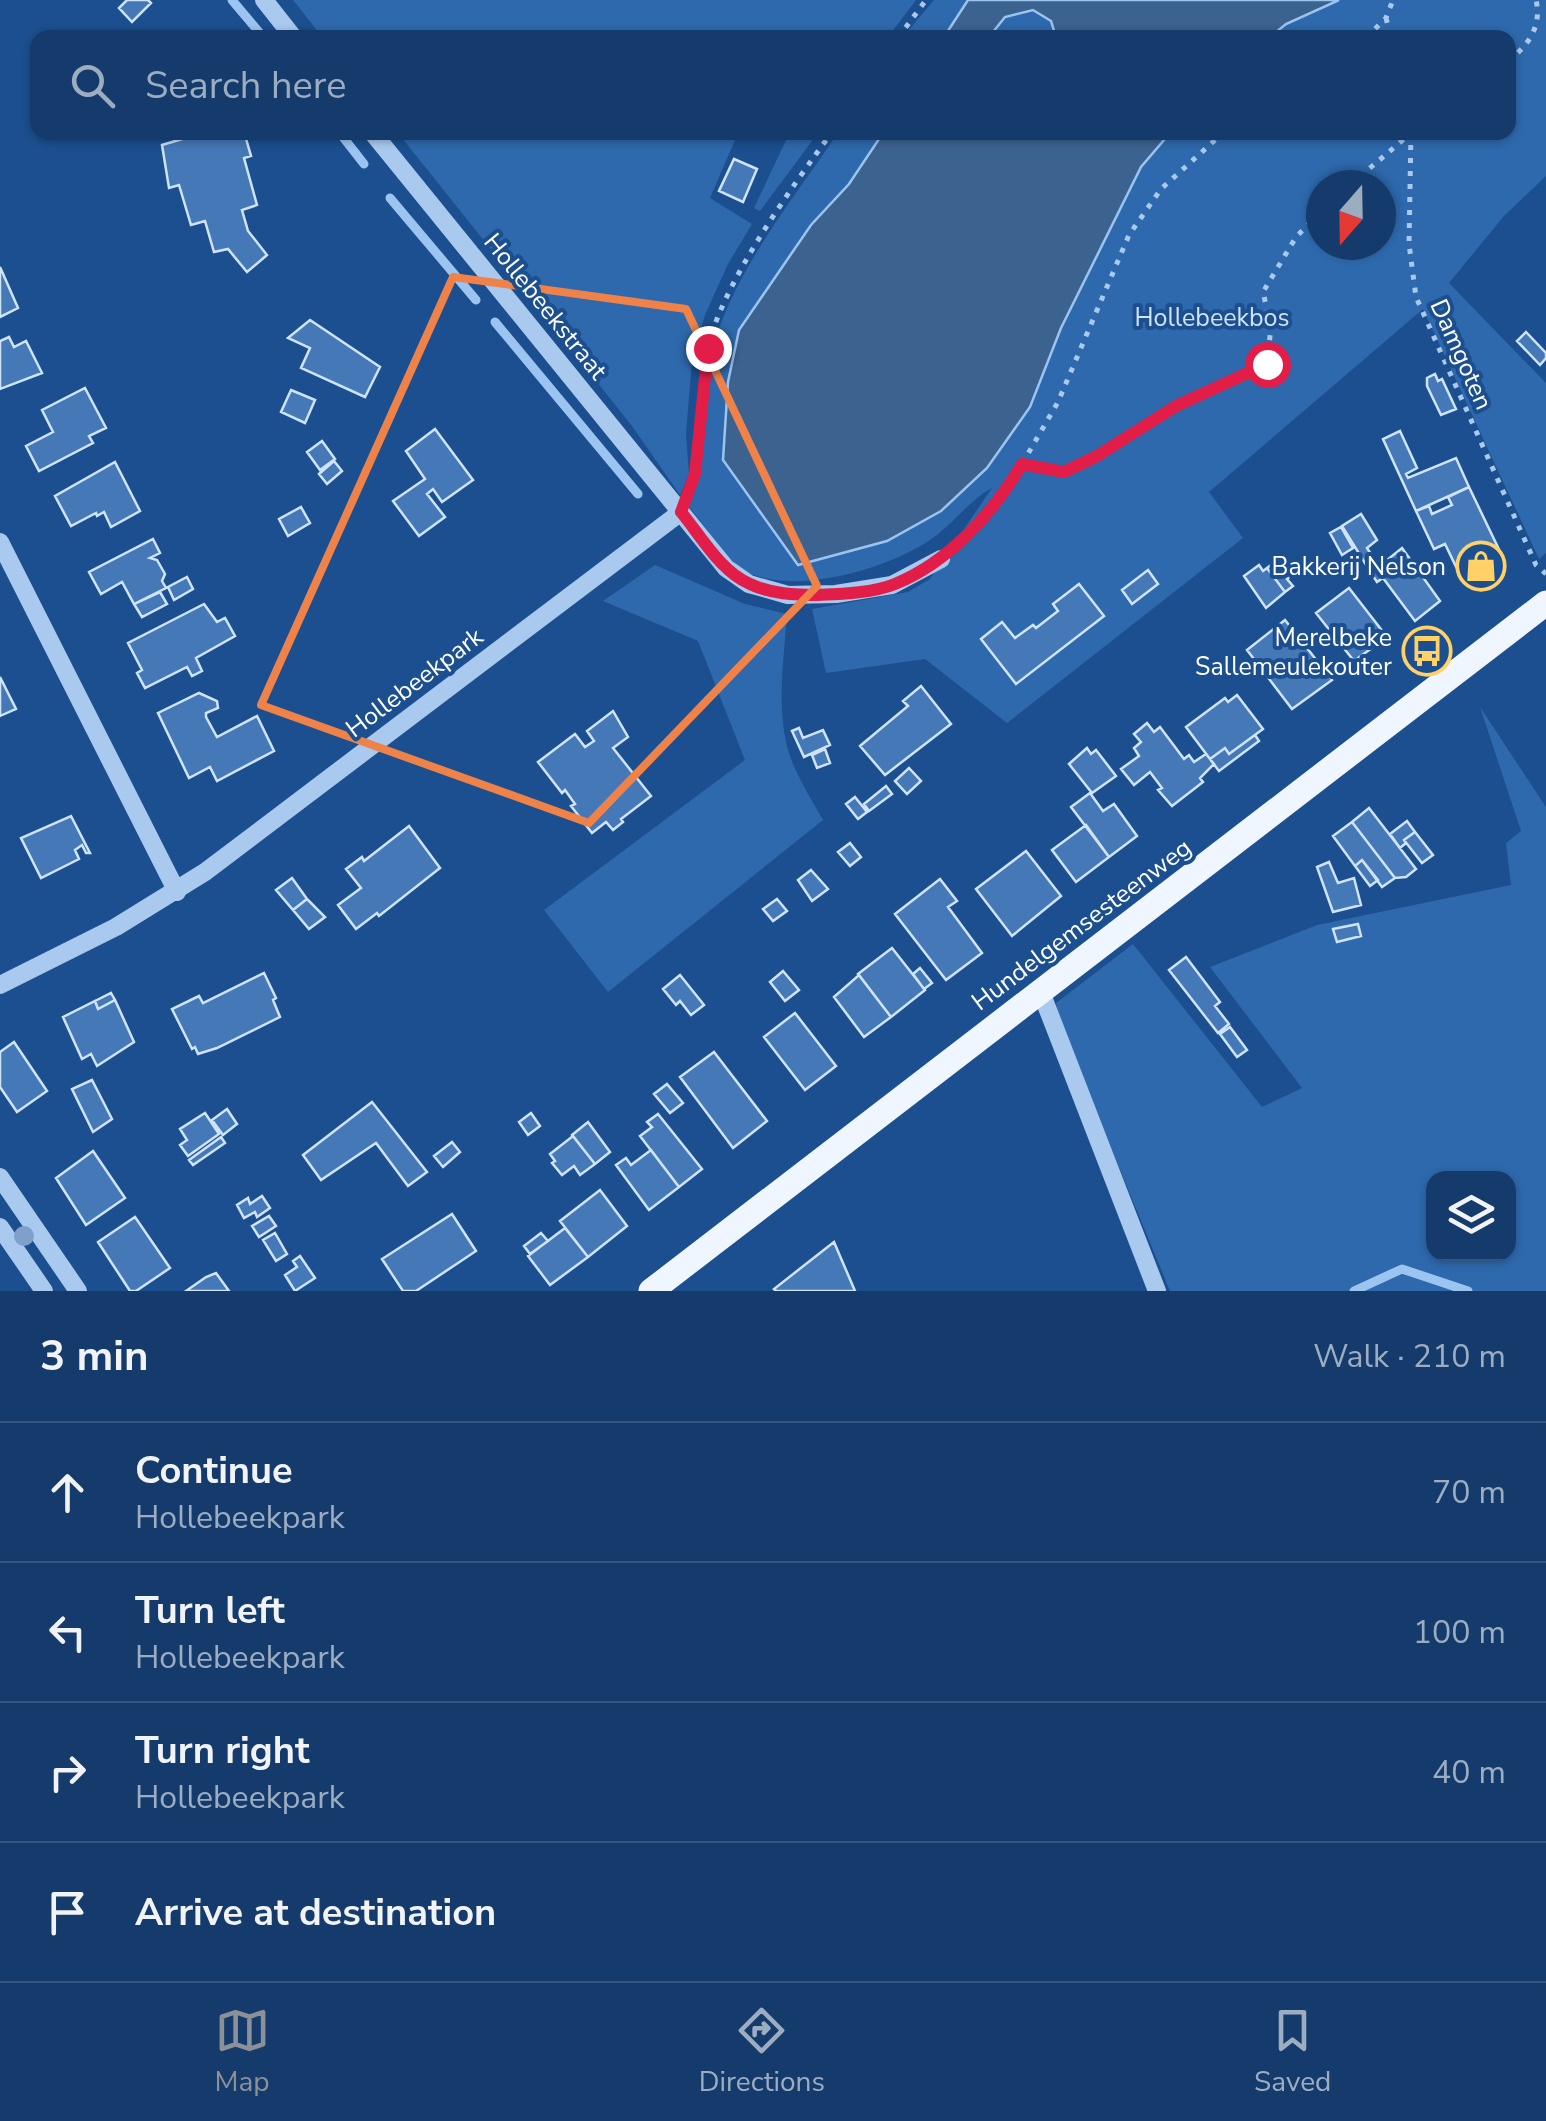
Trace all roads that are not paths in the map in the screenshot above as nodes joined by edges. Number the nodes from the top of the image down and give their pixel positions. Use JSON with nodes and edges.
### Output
{"nodes":[{"id":1,"x":264,"y":0,"type":"edge"},
{"id":2,"x":288,"y":30,"type":"edge"},
{"id":3,"x":379,"y":140,"type":"edge"},
{"id":4,"x":681,"y":512,"type":"junction"},
{"id":5,"x":0,"y":542,"type":"edge"},
{"id":6,"x":941,"y":559,"type":"road end"},
{"id":7,"x":1546,"y":603,"type":"edge"},
{"id":8,"x":177,"y":892,"type":"junction"},
{"id":9,"x":0,"y":985,"type":"edge"},
{"id":10,"x":1041,"y":992,"type":"junction"},
{"id":11,"x":0,"y":1177,"type":"edge"},
{"id":12,"x":0,"y":1227,"type":"edge"},
{"id":13,"x":50,"y":1250,"type":"junction"},
{"id":14,"x":28,"y":1268,"type":"junction"},
{"id":15,"x":44,"y":1291,"type":"edge"},
{"id":16,"x":78,"y":1291,"type":"edge"},
{"id":17,"x":651,"y":1291,"type":"edge"},
{"id":18,"x":1157,"y":1291,"type":"edge"}],
"edges":[{"from":1,"to":2,"type":"street"},
{"from":3,"to":4,"type":"street","name":"Hollebeekstraat"},
{"from":4,"to":6,"type":"street"},
{"from":4,"to":8,"type":"street","name":"Hollebeekpark"},
{"from":5,"to":8,"type":"street"},
{"from":7,"to":10,"type":"main road","name":"Hundelgemsesteenweg"},
{"from":8,"to":9,"type":"street","name":"Hollebeekpark"},
{"from":10,"to":17,"type":"main road","name":"Hundelgemsesteenweg"},
{"from":10,"to":18,"type":"street"},
{"from":11,"to":13,"type":"street"},
{"from":12,"to":14,"type":"street"},
{"from":13,"to":14,"type":"street"},
{"from":13,"to":16,"type":"street"},
{"from":14,"to":15,"type":"street"}]}
